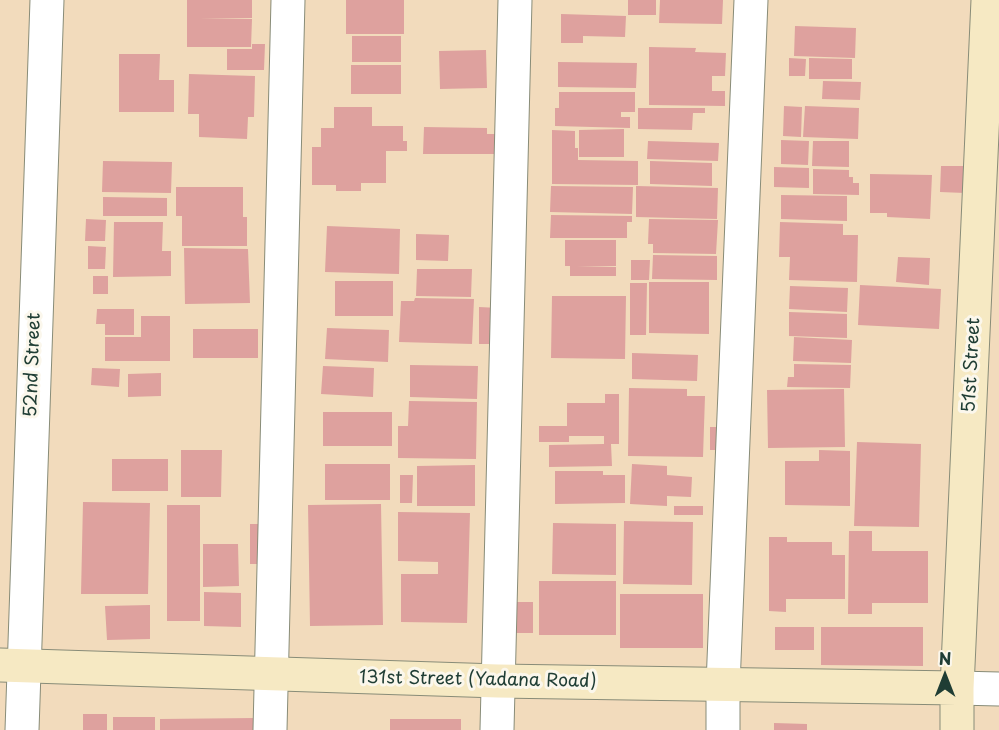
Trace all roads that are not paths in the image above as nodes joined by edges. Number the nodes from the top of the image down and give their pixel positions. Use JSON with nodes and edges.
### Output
{"nodes":[{"id":1,"x":47,"y":0,"type":"edge"},
{"id":2,"x":288,"y":0,"type":"edge"},
{"id":3,"x":515,"y":0,"type":"edge"},
{"id":4,"x":751,"y":0,"type":"edge"},
{"id":5,"x":988,"y":0,"type":"edge"},
{"id":6,"x":12,"y":666,"type":"edge"},
{"id":7,"x":271,"y":674,"type":"junction"},
{"id":8,"x":498,"y":681,"type":"junction"},
{"id":9,"x":723,"y":685,"type":"junction"},
{"id":10,"x":957,"y":688,"type":"junction"},
{"id":11,"x":999,"y":689,"type":"edge"},
{"id":12,"x":22,"y":730,"type":"edge"},
{"id":13,"x":270,"y":730,"type":"edge"},
{"id":14,"x":497,"y":730,"type":"edge"},
{"id":15,"x":723,"y":730,"type":"edge"},
{"id":16,"x":957,"y":730,"type":"edge"}],
"edges":[{"from":1,"to":6,"type":"street","name":"52nd Street"},
{"from":2,"to":7,"type":"street"},
{"from":3,"to":8,"type":"street"},
{"from":4,"to":9,"type":"street"},
{"from":5,"to":10,"type":"street","name":"51st Street"},
{"from":6,"to":7,"type":"street","name":"131st Street (Yadana Road)"},
{"from":6,"to":12,"type":"street","name":"52nd Street"},
{"from":7,"to":8,"type":"street","name":"131st Street (Yadana Road)"},
{"from":7,"to":13,"type":"street"},
{"from":8,"to":9,"type":"street","name":"131st Street (Yadana Road)"},
{"from":8,"to":14,"type":"street"},
{"from":9,"to":10,"type":"street","name":"131st Street (Yadana Road)"},
{"from":9,"to":15,"type":"street"},
{"from":10,"to":11,"type":"street"},
{"from":10,"to":16,"type":"street","name":"51st Street"}]}
